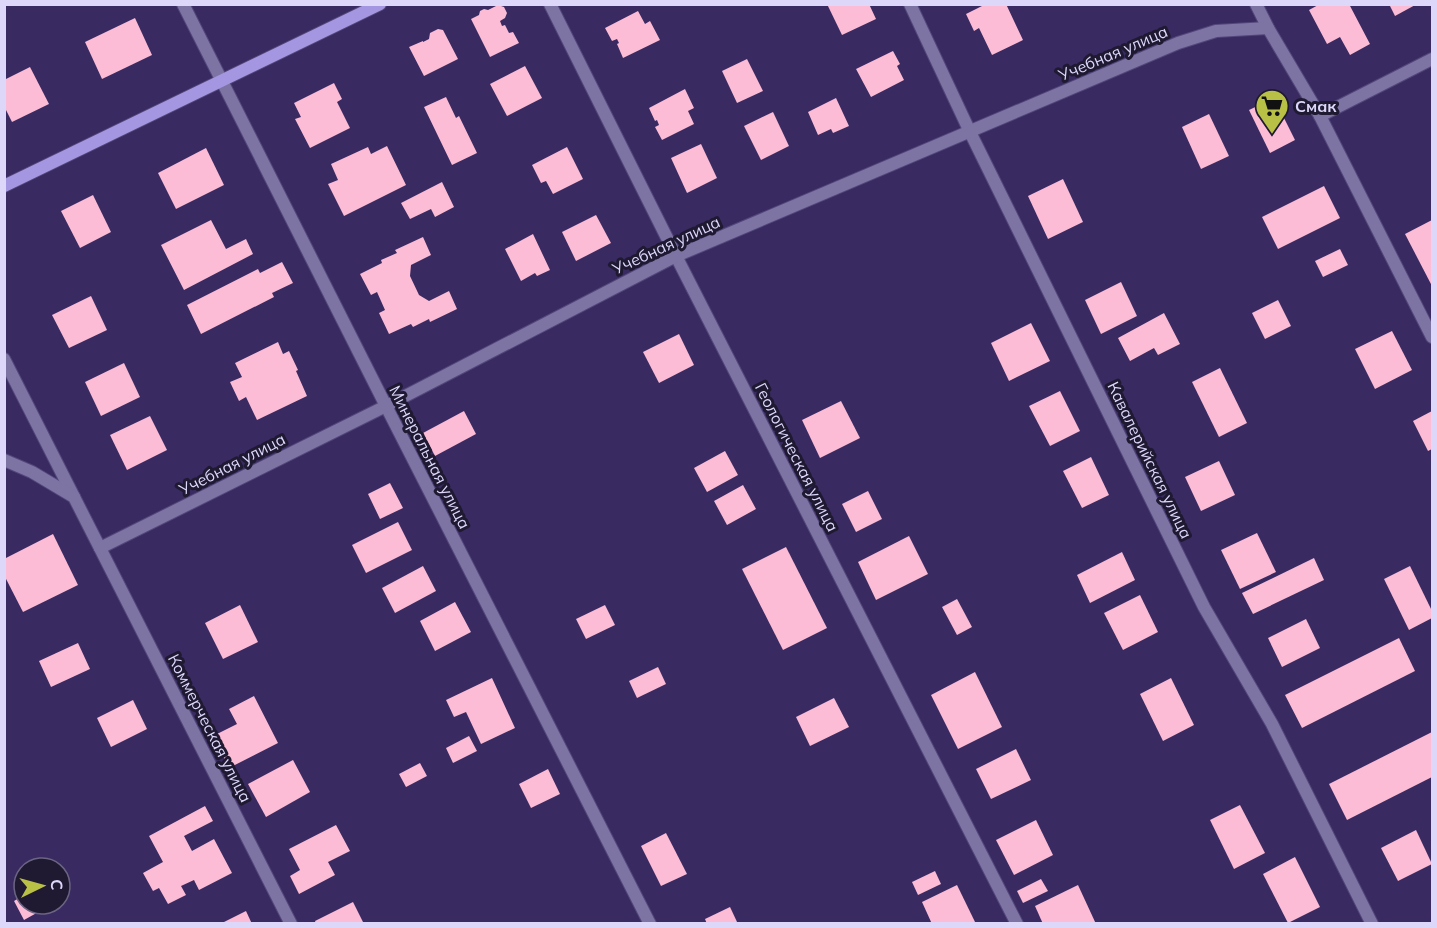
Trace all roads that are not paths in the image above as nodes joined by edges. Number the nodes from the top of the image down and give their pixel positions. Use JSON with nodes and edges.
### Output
{"nodes":[{"id":1,"x":183,"y":4,"type":"edge"},
{"id":2,"x":380,"y":4,"type":"edge"},
{"id":3,"x":550,"y":4,"type":"edge"},
{"id":4,"x":910,"y":4,"type":"edge"},
{"id":5,"x":1256,"y":4,"type":"edge"},
{"id":6,"x":1268,"y":28,"type":"junction"},
{"id":7,"x":1432,"y":59,"type":"edge"},
{"id":8,"x":222,"y":81,"type":"junction"},
{"id":9,"x":1320,"y":116,"type":"junction"},
{"id":10,"x":970,"y":132,"type":"junction"},
{"id":11,"x":4,"y":186,"type":"edge"},
{"id":12,"x":676,"y":256,"type":"junction"},
{"id":13,"x":1432,"y":337,"type":"edge"},
{"id":14,"x":4,"y":359,"type":"edge"},
{"id":15,"x":386,"y":406,"type":"junction"},
{"id":16,"x":4,"y":460,"type":"edge"},
{"id":17,"x":74,"y":496,"type":"junction"},
{"id":18,"x":100,"y":548,"type":"junction"},
{"id":19,"x":291,"y":924,"type":"edge"},
{"id":20,"x":650,"y":924,"type":"edge"},
{"id":21,"x":1017,"y":924,"type":"edge"},
{"id":22,"x":1372,"y":924,"type":"edge"}],
"edges":[{"from":1,"to":8,"type":"street","name":"Минеральная улица"},
{"from":2,"to":8,"type":"street"},
{"from":3,"to":12,"type":"street","name":"Геологическая улица"},
{"from":4,"to":10,"type":"street","name":"Кавалерийская улица"},
{"from":5,"to":6,"type":"street"},
{"from":6,"to":9,"type":"street"},
{"from":6,"to":10,"type":"street","name":"Учебная улица"},
{"from":7,"to":9,"type":"street"},
{"from":8,"to":11,"type":"street"},
{"from":8,"to":15,"type":"street","name":"Минеральная улица"},
{"from":9,"to":13,"type":"street"},
{"from":10,"to":12,"type":"street","name":"Учебная улица"},
{"from":10,"to":22,"type":"street","name":"Кавалерийская улица"},
{"from":12,"to":15,"type":"street","name":"Учебная улица"},
{"from":12,"to":21,"type":"street","name":"Геологическая улица"},
{"from":14,"to":17,"type":"street","name":"Коммерческая улица"},
{"from":15,"to":18,"type":"street","name":"Учебная улица"},
{"from":15,"to":20,"type":"street","name":"Минеральная улица"},
{"from":16,"to":17,"type":"street"},
{"from":17,"to":18,"type":"street","name":"Коммерческая улица"},
{"from":18,"to":19,"type":"street","name":"Коммерческая улица"}]}
